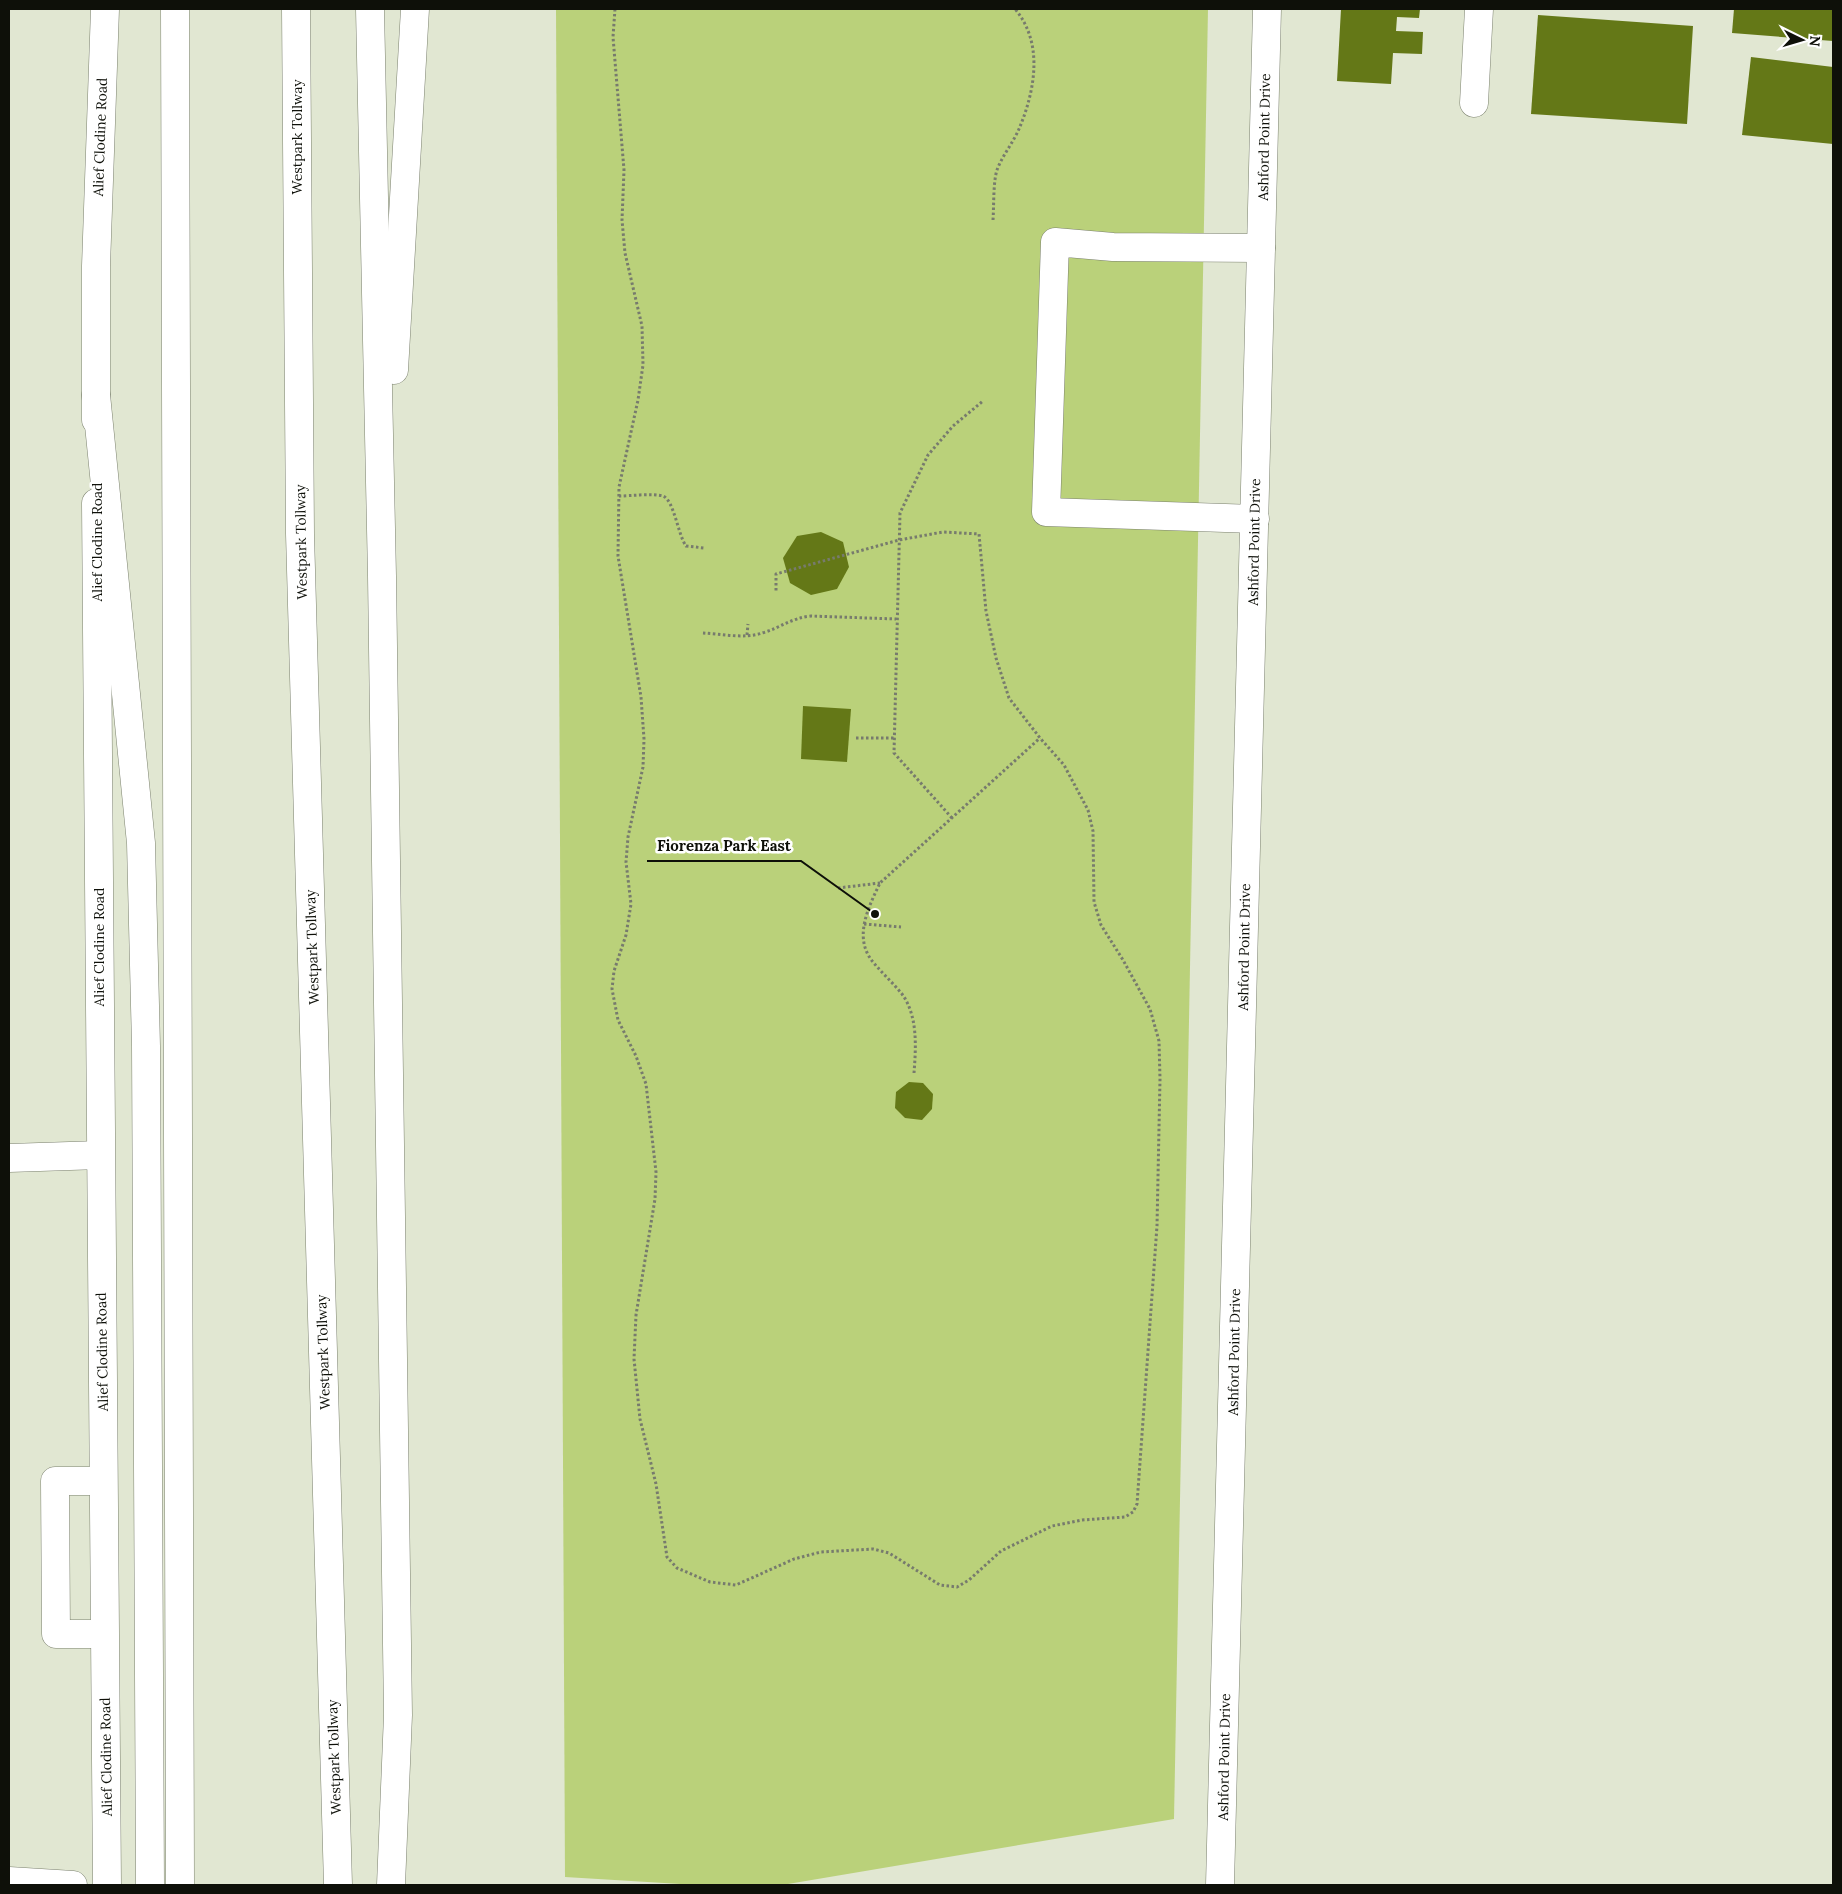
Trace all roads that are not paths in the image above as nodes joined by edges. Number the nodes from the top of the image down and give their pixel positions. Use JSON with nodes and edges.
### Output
{"nodes":[{"id":1,"x":104,"y":9,"type":"edge"},
{"id":2,"x":175,"y":9,"type":"edge"},
{"id":3,"x":296,"y":9,"type":"edge"},
{"id":4,"x":370,"y":9,"type":"edge"},
{"id":5,"x":415,"y":9,"type":"edge"},
{"id":6,"x":1267,"y":9,"type":"edge"},
{"id":7,"x":1479,"y":9,"type":"edge"},
{"id":8,"x":1474,"y":103,"type":"dead end"},
{"id":9,"x":1261,"y":248,"type":"junction"},
{"id":10,"x":96,"y":395,"type":"junction"},
{"id":11,"x":1255,"y":519,"type":"junction"},
{"id":12,"x":382,"y":576,"type":"junction"},
{"id":13,"x":100,"y":1155,"type":"junction"},
{"id":14,"x":9,"y":1158,"type":"edge"},
{"id":15,"x":103,"y":1481,"type":"junction"},
{"id":16,"x":104,"y":1634,"type":"junction"},
{"id":17,"x":13,"y":1883,"type":"edge"},
{"id":18,"x":73,"y":1885,"type":"edge"},
{"id":19,"x":107,"y":1885,"type":"edge"},
{"id":20,"x":150,"y":1885,"type":"edge"},
{"id":21,"x":180,"y":1885,"type":"edge"},
{"id":22,"x":338,"y":1885,"type":"edge"},
{"id":23,"x":391,"y":1885,"type":"edge"},
{"id":24,"x":1220,"y":1885,"type":"edge"}],
"edges":[{"from":1,"to":10,"type":"main road","name":"Alief Clodine Road"},
{"from":2,"to":21,"type":"main road"},
{"from":3,"to":22,"type":"main road","name":"Westpark Tollway"},
{"from":4,"to":12,"type":"main road"},
{"from":5,"to":12,"type":"main road"},
{"from":6,"to":9,"type":"main road","name":"Ashford Point Drive"},
{"from":7,"to":8,"type":"main road"},
{"from":9,"to":11,"type":"main road","name":"Ashford Point Drive"},
{"from":9,"to":11,"type":"main road"},
{"from":10,"to":13,"type":"main road","name":"Alief Clodine Road"},
{"from":10,"to":20,"type":"main road"},
{"from":11,"to":24,"type":"main road","name":"Ashford Point Drive"},
{"from":12,"to":23,"type":"main road"},
{"from":13,"to":14,"type":"main road"},
{"from":13,"to":15,"type":"main road","name":"Alief Clodine Road"},
{"from":15,"to":16,"type":"main road","name":"Alief Clodine Road"},
{"from":15,"to":16,"type":"main road"},
{"from":16,"to":19,"type":"main road","name":"Alief Clodine Road"},
{"from":17,"to":18,"type":"main road"}]}
